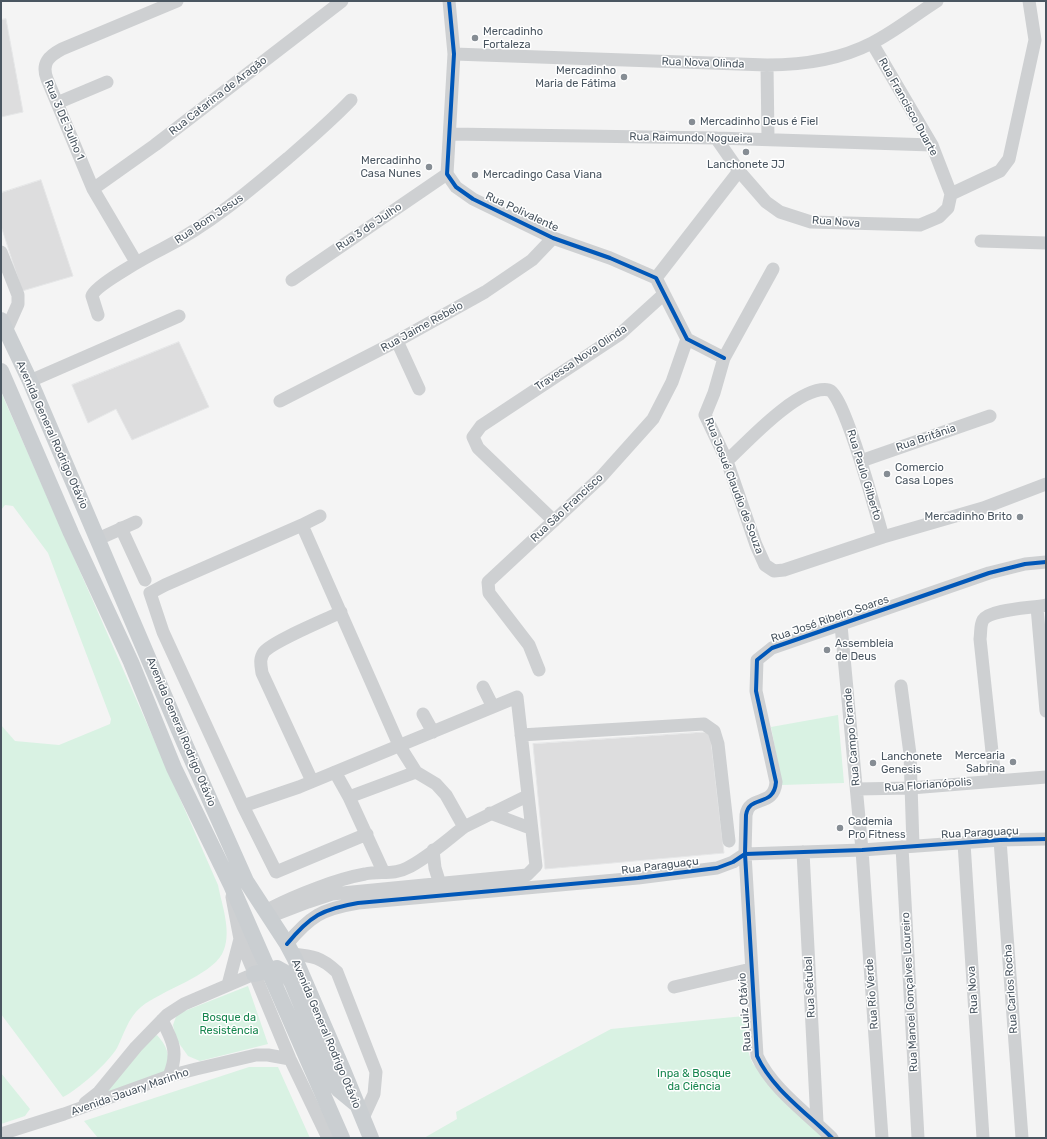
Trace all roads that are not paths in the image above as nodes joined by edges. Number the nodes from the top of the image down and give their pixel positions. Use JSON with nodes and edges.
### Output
{"nodes":[{"id":1,"x":177,"y":1,"type":"edge"},
{"id":2,"x":342,"y":1,"type":"edge"},
{"id":3,"x":449,"y":1,"type":"edge"},
{"id":4,"x":937,"y":1,"type":"edge"},
{"id":5,"x":1029,"y":1,"type":"edge"},
{"id":6,"x":872,"y":43,"type":"junction"},
{"id":7,"x":454,"y":54,"type":"junction"},
{"id":8,"x":767,"y":65,"type":"junction"},
{"id":9,"x":107,"y":82,"type":"dead end"},
{"id":10,"x":351,"y":100,"type":"dead end"},
{"id":11,"x":57,"y":103,"type":"junction"},
{"id":12,"x":450,"y":134,"type":"junction"},
{"id":13,"x":716,"y":138,"type":"junction"},
{"id":14,"x":768,"y":139,"type":"junction"},
{"id":15,"x":932,"y":145,"type":"junction"},
{"id":16,"x":739,"y":171,"type":"junction"},
{"id":17,"x":447,"y":174,"type":"junction"},
{"id":18,"x":93,"y":189,"type":"junction"},
{"id":19,"x":951,"y":194,"type":"junction"},
{"id":20,"x":553,"y":238,"type":"junction"},
{"id":21,"x":981,"y":241,"type":"dead end"},
{"id":22,"x":1046,"y":243,"type":"edge"},
{"id":23,"x":1,"y":252,"type":"edge"},
{"id":24,"x":136,"y":262,"type":"junction"},
{"id":25,"x":773,"y":269,"type":"dead end"},
{"id":26,"x":656,"y":278,"type":"junction"},
{"id":27,"x":292,"y":280,"type":"dead end"},
{"id":28,"x":664,"y":294,"type":"junction"},
{"id":29,"x":98,"y":315,"type":"dead end"},
{"id":30,"x":179,"y":316,"type":"dead end"},
{"id":31,"x":4,"y":326,"type":"edge"},
{"id":32,"x":687,"y":339,"type":"junction"},
{"id":33,"x":398,"y":341,"type":"junction"},
{"id":34,"x":724,"y":358,"type":"junction"},
{"id":35,"x":1,"y":371,"type":"edge"},
{"id":36,"x":30,"y":381,"type":"junction"},
{"id":37,"x":419,"y":389,"type":"dead end"},
{"id":38,"x":280,"y":401,"type":"dead end"},
{"id":39,"x":990,"y":416,"type":"dead end"},
{"id":40,"x":727,"y":461,"type":"junction"},
{"id":41,"x":861,"y":461,"type":"junction"},
{"id":42,"x":1046,"y":484,"type":"edge"},
{"id":43,"x":320,"y":516,"type":"dead end"},
{"id":44,"x":554,"y":521,"type":"junction"},
{"id":45,"x":136,"y":522,"type":"dead end"},
{"id":46,"x":302,"y":525,"type":"junction"},
{"id":47,"x":121,"y":528,"type":"junction"},
{"id":48,"x":883,"y":537,"type":"junction"},
{"id":49,"x":98,"y":539,"type":"junction"},
{"id":50,"x":1046,"y":562,"type":"edge"},
{"id":51,"x":145,"y":580,"type":"dead end"},
{"id":52,"x":1042,"y":606,"type":"edge"},
{"id":53,"x":341,"y":612,"type":"junction"},
{"id":54,"x":841,"y":625,"type":"junction"},
{"id":55,"x":539,"y":670,"type":"dead end"},
{"id":56,"x":901,"y":686,"type":"dead end"},
{"id":57,"x":483,"y":687,"type":"dead end"},
{"id":58,"x":493,"y":707,"type":"junction"},
{"id":59,"x":1046,"y":711,"type":"edge"},
{"id":60,"x":423,"y":714,"type":"dead end"},
{"id":61,"x":433,"y":732,"type":"junction"},
{"id":62,"x":521,"y":735,"type":"junction"},
{"id":63,"x":399,"y":745,"type":"junction"},
{"id":64,"x":335,"y":772,"type":"junction"},
{"id":65,"x":416,"y":772,"type":"junction"},
{"id":66,"x":1046,"y":777,"type":"edge"},
{"id":67,"x":995,"y":780,"type":"junction"},
{"id":68,"x":312,"y":781,"type":"junction"},
{"id":69,"x":911,"y":788,"type":"junction"},
{"id":70,"x":857,"y":789,"type":"junction"},
{"id":71,"x":527,"y":796,"type":"junction"},
{"id":72,"x":349,"y":797,"type":"junction"},
{"id":73,"x":243,"y":806,"type":"junction"},
{"id":74,"x":490,"y":813,"type":"junction"},
{"id":75,"x":464,"y":827,"type":"junction"},
{"id":76,"x":530,"y":828,"type":"junction"},
{"id":77,"x":367,"y":834,"type":"junction"},
{"id":78,"x":1000,"y":840,"type":"junction"},
{"id":79,"x":1046,"y":840,"type":"edge"},
{"id":80,"x":729,"y":841,"type":"dead end"},
{"id":81,"x":964,"y":843,"type":"junction"},
{"id":82,"x":907,"y":846,"type":"junction"},
{"id":83,"x":433,"y":850,"type":"junction"},
{"id":84,"x":862,"y":850,"type":"junction"},
{"id":85,"x":803,"y":852,"type":"junction"},
{"id":86,"x":745,"y":854,"type":"junction"},
{"id":87,"x":383,"y":871,"type":"junction"},
{"id":88,"x":440,"y":884,"type":"junction"},
{"id":89,"x":231,"y":885,"type":"junction"},
{"id":90,"x":267,"y":914,"type":"junction"},
{"id":91,"x":240,"y":939,"type":"junction"},
{"id":92,"x":290,"y":949,"type":"junction"},
{"id":93,"x":751,"y":969,"type":"junction"},
{"id":94,"x":261,"y":972,"type":"junction"},
{"id":95,"x":228,"y":985,"type":"junction"},
{"id":96,"x":674,"y":987,"type":"dead end"},
{"id":97,"x":162,"y":1020,"type":"junction"},
{"id":98,"x":175,"y":1050,"type":"junction"},
{"id":99,"x":290,"y":1059,"type":"junction"},
{"id":100,"x":196,"y":1069,"type":"junction"},
{"id":101,"x":169,"y":1076,"type":"junction"},
{"id":102,"x":360,"y":1111,"type":"junction"},
{"id":103,"x":64,"y":1114,"type":"junction"},
{"id":104,"x":816,"y":1122,"type":"junction"},
{"id":105,"x":1,"y":1134,"type":"edge"},
{"id":106,"x":328,"y":1138,"type":"edge"},
{"id":107,"x":342,"y":1138,"type":"edge"},
{"id":108,"x":371,"y":1138,"type":"edge"},
{"id":109,"x":832,"y":1138,"type":"edge"},
{"id":110,"x":882,"y":1138,"type":"edge"},
{"id":111,"x":918,"y":1138,"type":"edge"},
{"id":112,"x":983,"y":1138,"type":"edge"},
{"id":113,"x":1022,"y":1138,"type":"edge"}],
"edges":[{"from":1,"to":11,"type":"street","name":"Rua 3 DE Julho 1"},
{"from":2,"to":18,"type":"street","name":"Rua Catarina de Aragão"},
{"from":3,"to":7,"type":"street"},
{"from":4,"to":6,"type":"street","name":"Rua Nova Olinda"},
{"from":5,"to":19,"type":"street"},
{"from":6,"to":8,"type":"street","name":"Rua Nova Olinda"},
{"from":6,"to":15,"type":"street","name":"Rua Francisco Duarte"},
{"from":7,"to":8,"type":"street","name":"Rua Nova Olinda"},
{"from":7,"to":12,"type":"street"},
{"from":8,"to":14,"type":"street"},
{"from":9,"to":11,"type":"street"},
{"from":10,"to":24,"type":"street","name":"Rua Bom Jesus"},
{"from":11,"to":18,"type":"street","name":"Rua 3 DE Julho 1"},
{"from":12,"to":13,"type":"street","name":"Rua Raimundo Nogueira"},
{"from":12,"to":17,"type":"street"},
{"from":13,"to":14,"type":"street","name":"Rua Raimundo Nogueira"},
{"from":13,"to":16,"type":"street","name":"Rua Nova"},
{"from":14,"to":15,"type":"street","name":"Rua Raimundo Nogueira"},
{"from":15,"to":19,"type":"street","name":"Rua Francisco Duarte"},
{"from":16,"to":19,"type":"street","name":"Rua Nova"},
{"from":16,"to":26,"type":"street"},
{"from":17,"to":20,"type":"street","name":"Rua Polivalente"},
{"from":17,"to":27,"type":"street","name":"Rua 3 de Julho"},
{"from":18,"to":24,"type":"street","name":"Rua 3 DE Julho 1"},
{"from":20,"to":26,"type":"street","name":"Rua Polivalente"},
{"from":20,"to":33,"type":"street","name":"Rua Jaime Rebelo"},
{"from":21,"to":22,"type":"street"},
{"from":23,"to":31,"type":"street"},
{"from":24,"to":29,"type":"street","name":"Rua Bom Jesus"},
{"from":25,"to":34,"type":"street","name":"Rua Josué Claudio de Souza"},
{"from":26,"to":28,"type":"street"},
{"from":28,"to":32,"type":"street"},
{"from":28,"to":44,"type":"street","name":"Travessa Nova Olinda"},
{"from":30,"to":36,"type":"street"},
{"from":31,"to":36,"type":"main road","name":"Avenida General Rodrigo Otávio"},
{"from":32,"to":34,"type":"street"},
{"from":32,"to":44,"type":"street","name":"Rua São Francisco"},
{"from":33,"to":37,"type":"street"},
{"from":33,"to":38,"type":"street","name":"Rua Jaime Rebelo"},
{"from":34,"to":40,"type":"street","name":"Rua Josué Claudio de Souza"},
{"from":35,"to":89,"type":"main road","name":"Avenida General Rodrigo Otávio"},
{"from":36,"to":49,"type":"main road","name":"Avenida General Rodrigo Otávio"},
{"from":39,"to":41,"type":"street","name":"Rua Britânia"},
{"from":40,"to":41,"type":"street","name":"Rua Paulo Gilberto"},
{"from":40,"to":48,"type":"street","name":"Rua Josué Claudio de Souza"},
{"from":41,"to":48,"type":"street","name":"Rua Paulo Gilberto"},
{"from":42,"to":48,"type":"street","name":"Rua Josué Claudio de Souza"},
{"from":43,"to":46,"type":"street"},
{"from":44,"to":55,"type":"street","name":"Rua São Francisco"},
{"from":45,"to":47,"type":"street"},
{"from":46,"to":53,"type":"street"},
{"from":46,"to":73,"type":"street"},
{"from":47,"to":49,"type":"street"},
{"from":47,"to":51,"type":"street"},
{"from":49,"to":90,"type":"main road","name":"Avenida General Rodrigo Otávio"},
{"from":50,"to":54,"type":"street","name":"Rua José Ribeiro Soares"},
{"from":52,"to":59,"type":"street"},
{"from":52,"to":67,"type":"street"},
{"from":53,"to":63,"type":"street"},
{"from":53,"to":68,"type":"street"},
{"from":54,"to":70,"type":"street","name":"Rua Campo Grande"},
{"from":54,"to":86,"type":"street","name":"Rua José Ribeiro Soares"},
{"from":56,"to":69,"type":"street","name":"Rua Manoel Gonçalves Loureiro"},
{"from":57,"to":58,"type":"street"},
{"from":58,"to":61,"type":"street"},
{"from":58,"to":62,"type":"street"},
{"from":60,"to":61,"type":"street"},
{"from":61,"to":63,"type":"street"},
{"from":62,"to":71,"type":"street"},
{"from":62,"to":80,"type":"street"},
{"from":63,"to":64,"type":"street"},
{"from":63,"to":65,"type":"street"},
{"from":64,"to":68,"type":"street"},
{"from":64,"to":72,"type":"street"},
{"from":65,"to":72,"type":"street"},
{"from":65,"to":75,"type":"street"},
{"from":66,"to":67,"type":"street","name":"Rua Florianópolis"},
{"from":67,"to":69,"type":"street","name":"Rua Florianópolis"},
{"from":68,"to":73,"type":"street"},
{"from":69,"to":70,"type":"street","name":"Rua Florianópolis"},
{"from":69,"to":82,"type":"street","name":"Rua Manoel Gonçalves Loureiro"},
{"from":70,"to":84,"type":"street","name":"Rua Campo Grande"},
{"from":71,"to":74,"type":"street"},
{"from":71,"to":76,"type":"street"},
{"from":72,"to":77,"type":"street"},
{"from":73,"to":77,"type":"street"},
{"from":74,"to":75,"type":"street"},
{"from":74,"to":76,"type":"street"},
{"from":75,"to":83,"type":"street"},
{"from":76,"to":88,"type":"street"},
{"from":77,"to":87,"type":"street"},
{"from":78,"to":79,"type":"street","name":"Rua Paraguaçu"},
{"from":78,"to":81,"type":"street","name":"Rua Paraguaçu"},
{"from":78,"to":113,"type":"street","name":"Rua Carlos Rocha"},
{"from":81,"to":82,"type":"street","name":"Rua Paraguaçu"},
{"from":81,"to":112,"type":"street","name":"Rua Nova"},
{"from":82,"to":84,"type":"street","name":"Rua Paraguaçu"},
{"from":82,"to":111,"type":"street","name":"Rua Manoel Gonçalves Loureiro"},
{"from":83,"to":87,"type":"street"},
{"from":83,"to":88,"type":"street"},
{"from":84,"to":85,"type":"street","name":"Rua Paraguaçu"},
{"from":84,"to":110,"type":"street","name":"Rua Río Verde"},
{"from":85,"to":86,"type":"street","name":"Rua Paraguaçu"},
{"from":85,"to":104,"type":"street","name":"Rua Setubal"},
{"from":86,"to":92,"type":"street","name":"Rua Paraguaçu"},
{"from":86,"to":93,"type":"street","name":"Rua Luiz Otávio"},
{"from":87,"to":90,"type":"street"},
{"from":88,"to":90,"type":"street"},
{"from":89,"to":91,"type":"street","name":"Avenida General Rodrigo Otávio"},
{"from":89,"to":94,"type":"main road","name":"Avenida General Rodrigo Otávio"},
{"from":90,"to":92,"type":"main road","name":"Avenida General Rodrigo Otávio"},
{"from":91,"to":94,"type":"street","name":"Avenida General Rodrigo Otávio"},
{"from":91,"to":95,"type":"street"},
{"from":92,"to":102,"type":"main road","name":"Avenida General Rodrigo Otávio"},
{"from":92,"to":102,"type":"street"},
{"from":93,"to":96,"type":"street"},
{"from":93,"to":104,"type":"street","name":"Rua Luiz Otávio"},
{"from":94,"to":95,"type":"street","name":"Avenida Jauary Marinho"},
{"from":94,"to":99,"type":"street","name":"Avenida General Rodrigo Otávio"},
{"from":94,"to":102,"type":"main road"},
{"from":94,"to":107,"type":"main road","name":"Avenida General Rodrigo Otávio"},
{"from":95,"to":97,"type":"street","name":"Avenida Jauary Marinho"},
{"from":97,"to":98,"type":"street"},
{"from":97,"to":103,"type":"street","name":"Avenida Jauary Marinho"},
{"from":98,"to":100,"type":"street"},
{"from":98,"to":101,"type":"street"},
{"from":99,"to":100,"type":"street","name":"Avenida Jauary Marinho"},
{"from":99,"to":106,"type":"street","name":"Avenida General Rodrigo Otávio"},
{"from":100,"to":101,"type":"street","name":"Avenida Jauary Marinho"},
{"from":101,"to":103,"type":"street","name":"Avenida Jauary Marinho"},
{"from":102,"to":108,"type":"main road","name":"Avenida General Rodrigo Otávio"},
{"from":103,"to":105,"type":"street","name":"Avenida Jauary Marinho"},
{"from":104,"to":109,"type":"street","name":"Rua Luiz Otávio"}]}
